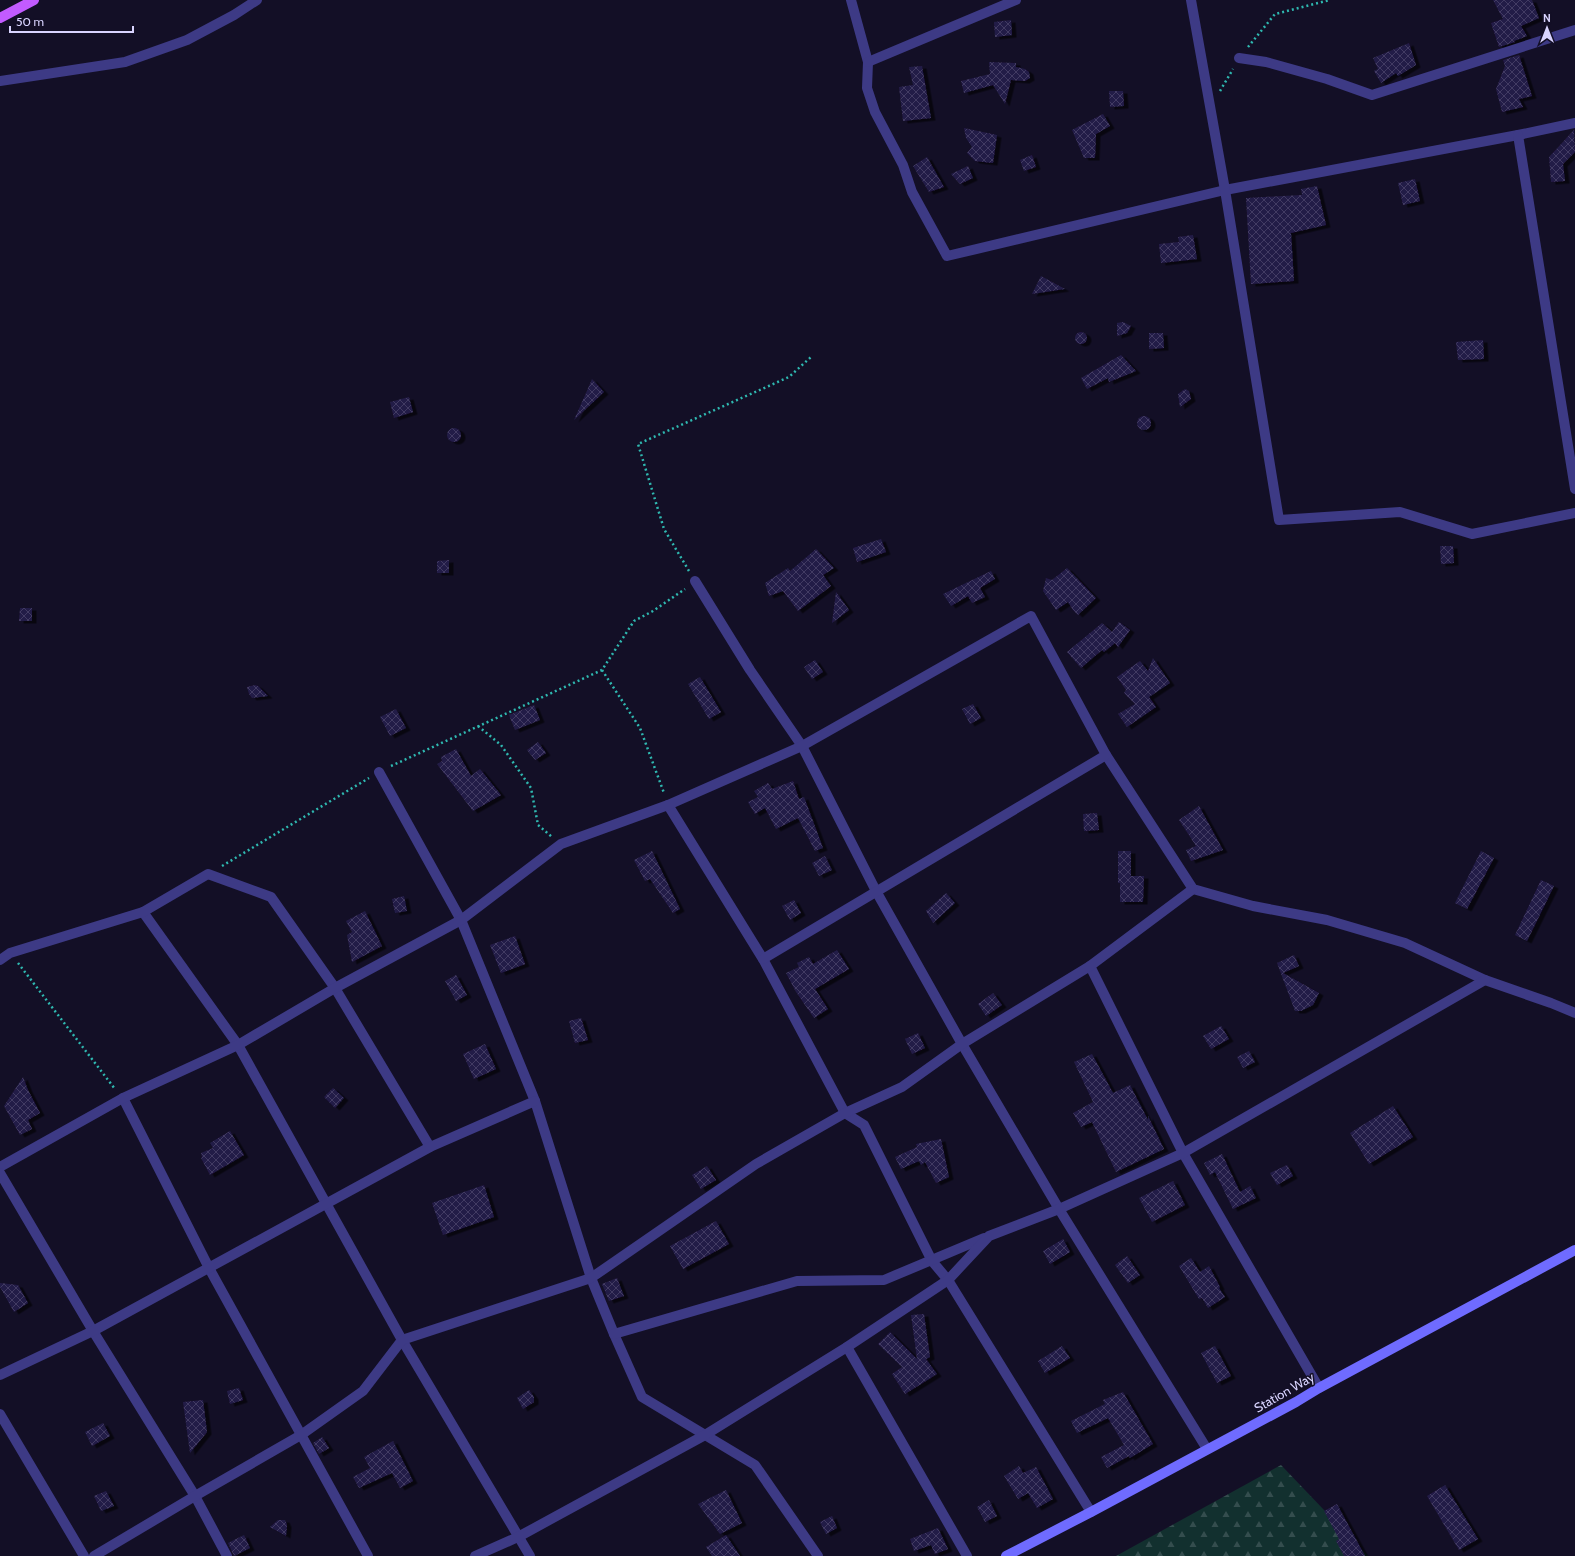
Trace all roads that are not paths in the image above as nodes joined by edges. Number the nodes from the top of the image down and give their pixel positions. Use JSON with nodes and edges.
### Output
{"nodes":[{"id":1,"x":34,"y":0,"type":"edge"},
{"id":2,"x":257,"y":0,"type":"edge"},
{"id":3,"x":852,"y":0,"type":"edge"},
{"id":4,"x":1016,"y":0,"type":"edge"},
{"id":5,"x":1191,"y":0,"type":"edge"},
{"id":6,"x":0,"y":18,"type":"edge"},
{"id":7,"x":1575,"y":30,"type":"edge"},
{"id":8,"x":1239,"y":58,"type":"road end"},
{"id":9,"x":868,"y":62,"type":"junction"},
{"id":10,"x":0,"y":81,"type":"edge"},
{"id":11,"x":1575,"y":123,"type":"edge"},
{"id":12,"x":1518,"y":135,"type":"junction"},
{"id":13,"x":1225,"y":190,"type":"junction"},
{"id":14,"x":1575,"y":489,"type":"edge"},
{"id":15,"x":1575,"y":513,"type":"edge"},
{"id":16,"x":696,"y":581,"type":"road end"},
{"id":17,"x":802,"y":746,"type":"junction"},
{"id":18,"x":1106,"y":755,"type":"junction"},
{"id":19,"x":379,"y":772,"type":"road end"},
{"id":20,"x":668,"y":805,"type":"junction"},
{"id":21,"x":1194,"y":889,"type":"junction"},
{"id":22,"x":876,"y":891,"type":"junction"},
{"id":23,"x":143,"y":912,"type":"junction"},
{"id":24,"x":461,"y":920,"type":"junction"},
{"id":25,"x":763,"y":959,"type":"junction"},
{"id":26,"x":0,"y":960,"type":"edge"},
{"id":27,"x":1090,"y":966,"type":"junction"},
{"id":28,"x":1485,"y":980,"type":"junction"},
{"id":29,"x":335,"y":988,"type":"junction"},
{"id":30,"x":1575,"y":1013,"type":"edge"},
{"id":31,"x":962,"y":1044,"type":"junction"},
{"id":32,"x":238,"y":1045,"type":"junction"},
{"id":33,"x":123,"y":1098,"type":"junction"},
{"id":34,"x":535,"y":1101,"type":"junction"},
{"id":35,"x":845,"y":1113,"type":"junction"},
{"id":36,"x":430,"y":1147,"type":"junction"},
{"id":37,"x":1183,"y":1153,"type":"junction"},
{"id":38,"x":0,"y":1167,"type":"edge"},
{"id":39,"x":0,"y":1173,"type":"edge"},
{"id":40,"x":326,"y":1204,"type":"junction"},
{"id":41,"x":1059,"y":1209,"type":"junction"},
{"id":42,"x":989,"y":1236,"type":"junction"},
{"id":43,"x":1575,"y":1250,"type":"edge"},
{"id":44,"x":932,"y":1261,"type":"junction"},
{"id":45,"x":209,"y":1268,"type":"junction"},
{"id":46,"x":591,"y":1278,"type":"junction"},
{"id":47,"x":948,"y":1280,"type":"junction"},
{"id":48,"x":93,"y":1331,"type":"junction"},
{"id":49,"x":614,"y":1334,"type":"junction"},
{"id":50,"x":402,"y":1340,"type":"junction"},
{"id":51,"x":847,"y":1347,"type":"junction"},
{"id":52,"x":0,"y":1375,"type":"edge"},
{"id":53,"x":1319,"y":1388,"type":"junction"},
{"id":54,"x":0,"y":1414,"type":"edge"},
{"id":55,"x":301,"y":1435,"type":"junction"},
{"id":56,"x":706,"y":1435,"type":"junction"},
{"id":57,"x":1207,"y":1449,"type":"junction"},
{"id":58,"x":195,"y":1496,"type":"junction"},
{"id":59,"x":1091,"y":1512,"type":"junction"},
{"id":60,"x":518,"y":1537,"type":"junction"},
{"id":61,"x":84,"y":1556,"type":"edge"},
{"id":62,"x":94,"y":1556,"type":"edge"},
{"id":63,"x":227,"y":1556,"type":"edge"},
{"id":64,"x":368,"y":1556,"type":"edge"},
{"id":65,"x":475,"y":1556,"type":"edge"},
{"id":66,"x":530,"y":1556,"type":"edge"},
{"id":67,"x":818,"y":1556,"type":"edge"},
{"id":68,"x":967,"y":1556,"type":"edge"},
{"id":69,"x":1006,"y":1556,"type":"edge"}],
"edges":[{"from":1,"to":6,"type":"main road"},
{"from":2,"to":10,"type":"street"},
{"from":3,"to":9,"type":"street"},
{"from":4,"to":9,"type":"street"},
{"from":5,"to":13,"type":"street"},
{"from":7,"to":8,"type":"street"},
{"from":9,"to":13,"type":"street"},
{"from":11,"to":12,"type":"street"},
{"from":12,"to":13,"type":"street"},
{"from":12,"to":14,"type":"street"},
{"from":13,"to":15,"type":"street"},
{"from":16,"to":17,"type":"street"},
{"from":17,"to":18,"type":"street"},
{"from":17,"to":20,"type":"street"},
{"from":17,"to":22,"type":"street"},
{"from":18,"to":21,"type":"street"},
{"from":18,"to":22,"type":"street"},
{"from":19,"to":24,"type":"street"},
{"from":20,"to":24,"type":"street"},
{"from":20,"to":25,"type":"street"},
{"from":21,"to":27,"type":"street"},
{"from":21,"to":28,"type":"street"},
{"from":22,"to":25,"type":"street"},
{"from":22,"to":31,"type":"street"},
{"from":23,"to":26,"type":"street"},
{"from":23,"to":29,"type":"street"},
{"from":23,"to":32,"type":"street"},
{"from":24,"to":29,"type":"street"},
{"from":24,"to":34,"type":"street"},
{"from":25,"to":35,"type":"street"},
{"from":27,"to":31,"type":"street"},
{"from":27,"to":37,"type":"street"},
{"from":28,"to":30,"type":"street"},
{"from":28,"to":37,"type":"street"},
{"from":29,"to":32,"type":"street"},
{"from":29,"to":36,"type":"street"},
{"from":31,"to":35,"type":"street"},
{"from":31,"to":41,"type":"street"},
{"from":32,"to":33,"type":"street"},
{"from":32,"to":40,"type":"street"},
{"from":33,"to":38,"type":"street"},
{"from":33,"to":45,"type":"street"},
{"from":34,"to":36,"type":"street"},
{"from":34,"to":46,"type":"street"},
{"from":35,"to":44,"type":"street"},
{"from":35,"to":46,"type":"street"},
{"from":36,"to":40,"type":"street"},
{"from":37,"to":41,"type":"street"},
{"from":37,"to":53,"type":"street"},
{"from":39,"to":48,"type":"street"},
{"from":40,"to":45,"type":"street"},
{"from":40,"to":50,"type":"street"},
{"from":41,"to":42,"type":"street"},
{"from":41,"to":57,"type":"street"},
{"from":42,"to":44,"type":"street"},
{"from":42,"to":47,"type":"street"},
{"from":43,"to":53,"type":"main road","name":"Station Way"},
{"from":44,"to":47,"type":"street"},
{"from":44,"to":49,"type":"street"},
{"from":45,"to":48,"type":"street"},
{"from":45,"to":55,"type":"street"},
{"from":46,"to":49,"type":"street"},
{"from":46,"to":50,"type":"street"},
{"from":47,"to":51,"type":"street"},
{"from":47,"to":59,"type":"street"},
{"from":48,"to":52,"type":"street"},
{"from":48,"to":58,"type":"street"},
{"from":49,"to":56,"type":"street"},
{"from":50,"to":55,"type":"street"},
{"from":50,"to":60,"type":"street"},
{"from":51,"to":56,"type":"street"},
{"from":51,"to":68,"type":"street"},
{"from":53,"to":57,"type":"main road","name":"Station Way"},
{"from":54,"to":61,"type":"street"},
{"from":55,"to":58,"type":"street"},
{"from":55,"to":64,"type":"street"},
{"from":56,"to":60,"type":"street"},
{"from":56,"to":67,"type":"street"},
{"from":57,"to":59,"type":"main road","name":"Station Way"},
{"from":58,"to":62,"type":"street"},
{"from":58,"to":63,"type":"street"},
{"from":59,"to":69,"type":"main road","name":"Station Way"},
{"from":60,"to":65,"type":"street"},
{"from":60,"to":66,"type":"street"}]}
